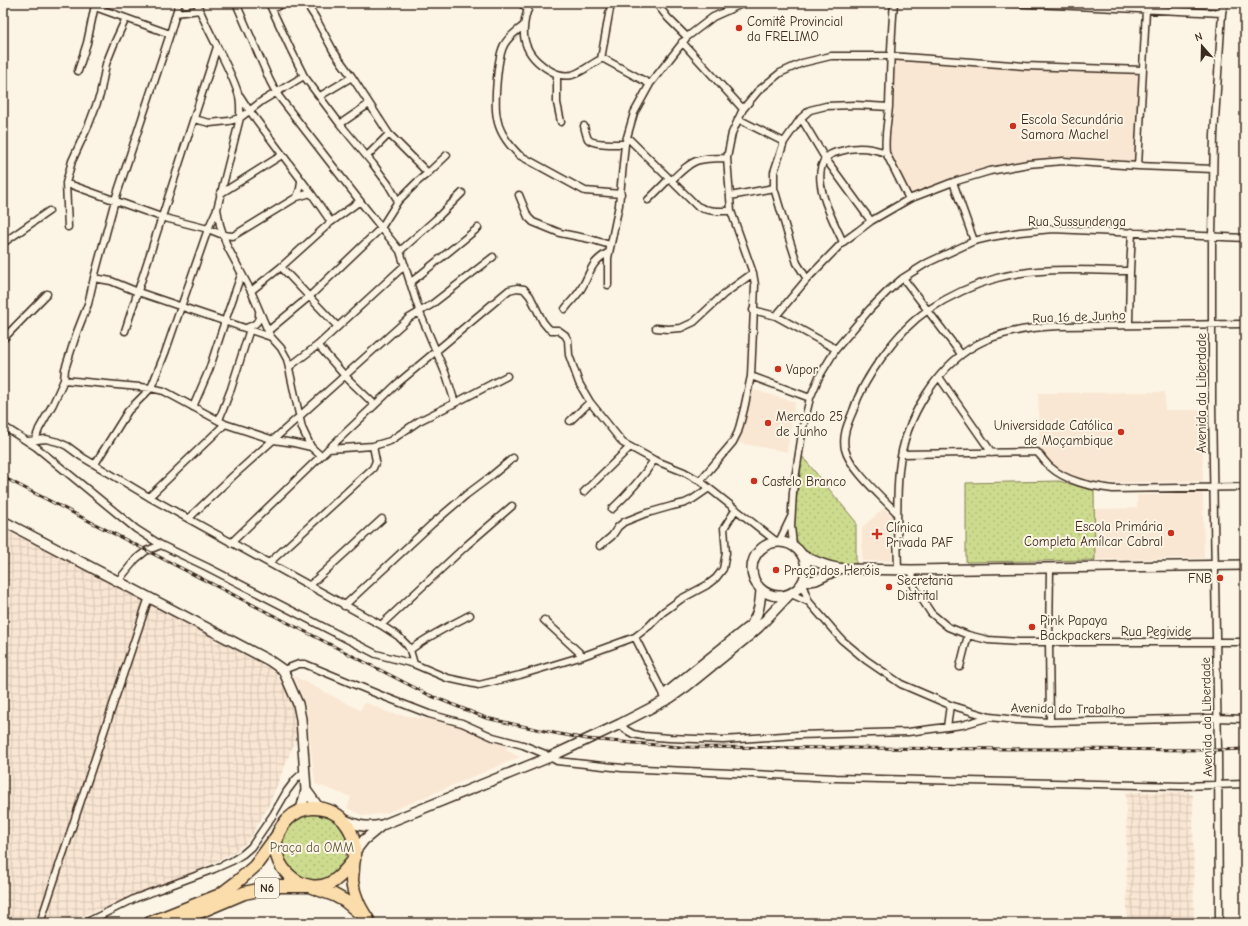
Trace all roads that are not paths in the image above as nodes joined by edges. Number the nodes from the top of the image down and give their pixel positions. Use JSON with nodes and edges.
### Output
{"nodes":[{"id":1,"x":179,"y":3,"type":"edge"},
{"id":2,"x":197,"y":3,"type":"edge"},
{"id":3,"x":236,"y":3,"type":"edge"},
{"id":4,"x":284,"y":3,"type":"edge"},
{"id":5,"x":306,"y":3,"type":"edge"},
{"id":6,"x":521,"y":3,"type":"edge"},
{"id":7,"x":530,"y":3,"type":"edge"},
{"id":8,"x":611,"y":3,"type":"edge"},
{"id":9,"x":656,"y":3,"type":"edge"},
{"id":10,"x":744,"y":3,"type":"edge"},
{"id":11,"x":894,"y":3,"type":"edge"},
{"id":12,"x":1010,"y":3,"type":"edge"},
{"id":13,"x":1224,"y":3,"type":"edge"},
{"id":14,"x":1053,"y":4,"type":"edge"},
{"id":15,"x":95,"y":5,"type":"edge"},
{"id":16,"x":732,"y":5,"type":"edge"},
{"id":17,"x":270,"y":6,"type":"edge"},
{"id":18,"x":200,"y":10,"type":"junction"},
{"id":19,"x":528,"y":10,"type":"junction"},
{"id":20,"x":1146,"y":10,"type":"junction"},
{"id":21,"x":176,"y":12,"type":"junction"},
{"id":22,"x":1222,"y":13,"type":"junction"},
{"id":23,"x":126,"y":18,"type":"junction"},
{"id":24,"x":523,"y":26,"type":"junction"},
{"id":25,"x":170,"y":34,"type":"junction"},
{"id":26,"x":687,"y":37,"type":"junction"},
{"id":27,"x":682,"y":42,"type":"junction"},
{"id":28,"x":217,"y":47,"type":"junction"},
{"id":29,"x":890,"y":56,"type":"junction"},
{"id":30,"x":601,"y":59,"type":"junction"},
{"id":31,"x":1143,"y":70,"type":"junction"},
{"id":32,"x":78,"y":71,"type":"dead end"},
{"id":33,"x":557,"y":74,"type":"junction"},
{"id":34,"x":304,"y":76,"type":"junction"},
{"id":35,"x":352,"y":77,"type":"junction"},
{"id":36,"x":650,"y":84,"type":"junction"},
{"id":37,"x":276,"y":92,"type":"junction"},
{"id":38,"x":239,"y":94,"type":"junction"},
{"id":39,"x":320,"y":96,"type":"junction"},
{"id":40,"x":369,"y":104,"type":"junction"},
{"id":41,"x":889,"y":107,"type":"junction"},
{"id":42,"x":743,"y":109,"type":"junction"},
{"id":43,"x":249,"y":110,"type":"junction"},
{"id":44,"x":240,"y":118,"type":"junction"},
{"id":45,"x":801,"y":118,"type":"junction"},
{"id":46,"x":194,"y":119,"type":"junction"},
{"id":47,"x":738,"y":119,"type":"junction"},
{"id":48,"x":561,"y":122,"type":"dead end"},
{"id":49,"x":340,"y":124,"type":"junction"},
{"id":50,"x":584,"y":126,"type":"dead end"},
{"id":51,"x":389,"y":134,"type":"junction"},
{"id":52,"x":627,"y":137,"type":"junction"},
{"id":53,"x":784,"y":142,"type":"junction"},
{"id":54,"x":625,"y":144,"type":"junction"},
{"id":55,"x":886,"y":153,"type":"junction"},
{"id":56,"x":282,"y":155,"type":"junction"},
{"id":57,"x":447,"y":155,"type":"dead end"},
{"id":58,"x":367,"y":156,"type":"junction"},
{"id":59,"x":727,"y":158,"type":"junction"},
{"id":60,"x":825,"y":158,"type":"junction"},
{"id":61,"x":1138,"y":166,"type":"junction"},
{"id":62,"x":1213,"y":168,"type":"junction"},
{"id":63,"x":428,"y":173,"type":"junction"},
{"id":64,"x":670,"y":180,"type":"junction"},
{"id":65,"x":301,"y":181,"type":"junction"},
{"id":66,"x":953,"y":182,"type":"junction"},
{"id":67,"x":66,"y":183,"type":"junction"},
{"id":68,"x":774,"y":188,"type":"junction"},
{"id":69,"x":311,"y":193,"type":"junction"},
{"id":70,"x":462,"y":193,"type":"dead end"},
{"id":71,"x":220,"y":194,"type":"junction"},
{"id":72,"x":621,"y":194,"type":"junction"},
{"id":73,"x":519,"y":195,"type":"dead end"},
{"id":74,"x":730,"y":196,"type":"junction"},
{"id":75,"x":297,"y":197,"type":"junction"},
{"id":76,"x":909,"y":199,"type":"junction"},
{"id":77,"x":115,"y":200,"type":"junction"},
{"id":78,"x":648,"y":200,"type":"dead end"},
{"id":79,"x":360,"y":201,"type":"junction"},
{"id":80,"x":398,"y":201,"type":"junction"},
{"id":81,"x":217,"y":209,"type":"junction"},
{"id":82,"x":49,"y":211,"type":"dead end"},
{"id":83,"x":731,"y":211,"type":"junction"},
{"id":84,"x":161,"y":217,"type":"junction"},
{"id":85,"x":871,"y":221,"type":"junction"},
{"id":86,"x":331,"y":222,"type":"junction"},
{"id":87,"x":68,"y":227,"type":"dead end"},
{"id":88,"x":381,"y":228,"type":"junction"},
{"id":89,"x":478,"y":228,"type":"dead end"},
{"id":90,"x":208,"y":229,"type":"junction"},
{"id":91,"x":1132,"y":232,"type":"junction"},
{"id":92,"x":223,"y":235,"type":"junction"},
{"id":93,"x":233,"y":236,"type":"junction"},
{"id":94,"x":1212,"y":236,"type":"junction"},
{"id":95,"x":1245,"y":238,"type":"edge"},
{"id":96,"x":974,"y":241,"type":"junction"},
{"id":97,"x":843,"y":242,"type":"junction"},
{"id":98,"x":3,"y":243,"type":"edge"},
{"id":99,"x":227,"y":246,"type":"junction"},
{"id":100,"x":610,"y":249,"type":"junction"},
{"id":101,"x":400,"y":251,"type":"junction"},
{"id":102,"x":493,"y":257,"type":"dead end"},
{"id":103,"x":405,"y":265,"type":"junction"},
{"id":104,"x":281,"y":267,"type":"junction"},
{"id":105,"x":1130,"y":271,"type":"junction"},
{"id":106,"x":752,"y":273,"type":"junction"},
{"id":107,"x":241,"y":275,"type":"junction"},
{"id":108,"x":94,"y":278,"type":"junction"},
{"id":109,"x":903,"y":278,"type":"junction"},
{"id":110,"x":807,"y":279,"type":"junction"},
{"id":111,"x":410,"y":283,"type":"junction"},
{"id":112,"x":608,"y":285,"type":"dead end"},
{"id":113,"x":250,"y":291,"type":"junction"},
{"id":114,"x":138,"y":292,"type":"junction"},
{"id":115,"x":47,"y":294,"type":"dead end"},
{"id":116,"x":310,"y":296,"type":"junction"},
{"id":117,"x":180,"y":306,"type":"junction"},
{"id":118,"x":565,"y":309,"type":"dead end"},
{"id":119,"x":754,"y":310,"type":"junction"},
{"id":120,"x":928,"y":310,"type":"junction"},
{"id":121,"x":259,"y":312,"type":"junction"},
{"id":122,"x":420,"y":313,"type":"junction"},
{"id":123,"x":776,"y":316,"type":"junction"},
{"id":124,"x":225,"y":321,"type":"junction"},
{"id":125,"x":1212,"y":324,"type":"junction"},
{"id":126,"x":1245,"y":324,"type":"edge"},
{"id":127,"x":1129,"y":325,"type":"junction"},
{"id":128,"x":337,"y":326,"type":"junction"},
{"id":129,"x":248,"y":328,"type":"junction"},
{"id":130,"x":656,"y":328,"type":"dead end"},
{"id":131,"x":125,"y":331,"type":"dead end"},
{"id":132,"x":270,"y":334,"type":"junction"},
{"id":133,"x":3,"y":339,"type":"edge"},
{"id":134,"x":318,"y":345,"type":"junction"},
{"id":135,"x":836,"y":349,"type":"junction"},
{"id":136,"x":436,"y":352,"type":"junction"},
{"id":137,"x":961,"y":354,"type":"junction"},
{"id":138,"x":289,"y":367,"type":"junction"},
{"id":139,"x":346,"y":376,"type":"junction"},
{"id":140,"x":507,"y":376,"type":"dead end"},
{"id":141,"x":751,"y":376,"type":"junction"},
{"id":142,"x":939,"y":377,"type":"junction"},
{"id":143,"x":64,"y":380,"type":"junction"},
{"id":144,"x":151,"y":388,"type":"junction"},
{"id":145,"x":810,"y":398,"type":"junction"},
{"id":146,"x":590,"y":402,"type":"junction"},
{"id":147,"x":455,"y":403,"type":"junction"},
{"id":148,"x":375,"y":405,"type":"junction"},
{"id":149,"x":193,"y":407,"type":"junction"},
{"id":150,"x":300,"y":416,"type":"junction"},
{"id":151,"x":219,"y":420,"type":"junction"},
{"id":152,"x":570,"y":421,"type":"dead end"},
{"id":153,"x":225,"y":424,"type":"junction"},
{"id":154,"x":3,"y":426,"type":"edge"},
{"id":155,"x":274,"y":440,"type":"junction"},
{"id":156,"x":31,"y":441,"type":"junction"},
{"id":157,"x":374,"y":446,"type":"junction"},
{"id":158,"x":311,"y":447,"type":"junction"},
{"id":159,"x":630,"y":447,"type":"junction"},
{"id":160,"x":328,"y":449,"type":"junction"},
{"id":161,"x":992,"y":453,"type":"junction"},
{"id":162,"x":902,"y":454,"type":"junction"},
{"id":163,"x":321,"y":456,"type":"junction"},
{"id":164,"x":513,"y":458,"type":"dead end"},
{"id":165,"x":654,"y":460,"type":"junction"},
{"id":166,"x":95,"y":464,"type":"junction"},
{"id":167,"x":700,"y":481,"type":"junction"},
{"id":168,"x":1245,"y":486,"type":"edge"},
{"id":169,"x":1213,"y":487,"type":"junction"},
{"id":170,"x":709,"y":488,"type":"junction"},
{"id":171,"x":584,"y":492,"type":"dead end"},
{"id":172,"x":149,"y":497,"type":"junction"},
{"id":173,"x":512,"y":506,"type":"dead end"},
{"id":174,"x":612,"y":509,"type":"dead end"},
{"id":175,"x":736,"y":509,"type":"junction"},
{"id":176,"x":896,"y":512,"type":"junction"},
{"id":177,"x":792,"y":516,"type":"junction"},
{"id":178,"x":189,"y":518,"type":"junction"},
{"id":179,"x":382,"y":519,"type":"dead end"},
{"id":180,"x":3,"y":521,"type":"edge"},
{"id":181,"x":231,"y":542,"type":"junction"},
{"id":182,"x":778,"y":542,"type":"junction"},
{"id":183,"x":793,"y":545,"type":"junction"},
{"id":184,"x":161,"y":546,"type":"junction"},
{"id":185,"x":600,"y":546,"type":"dead end"},
{"id":186,"x":804,"y":556,"type":"junction"},
{"id":187,"x":269,"y":563,"type":"junction"},
{"id":188,"x":1245,"y":565,"type":"edge"},
{"id":189,"x":1214,"y":566,"type":"junction"},
{"id":190,"x":1050,"y":568,"type":"junction"},
{"id":191,"x":839,"y":569,"type":"junction"},
{"id":192,"x":898,"y":570,"type":"junction"},
{"id":193,"x":912,"y":570,"type":"junction"},
{"id":194,"x":118,"y":581,"type":"junction"},
{"id":195,"x":803,"y":583,"type":"junction"},
{"id":196,"x":309,"y":586,"type":"junction"},
{"id":197,"x":761,"y":590,"type":"junction"},
{"id":198,"x":791,"y":594,"type":"junction"},
{"id":199,"x":149,"y":597,"type":"junction"},
{"id":200,"x":808,"y":602,"type":"junction"},
{"id":201,"x":344,"y":606,"type":"junction"},
{"id":202,"x":470,"y":615,"type":"dead end"},
{"id":203,"x":544,"y":620,"type":"dead end"},
{"id":204,"x":380,"y":625,"type":"junction"},
{"id":205,"x":968,"y":635,"type":"junction"},
{"id":206,"x":635,"y":637,"type":"junction"},
{"id":207,"x":1049,"y":642,"type":"junction"},
{"id":208,"x":1216,"y":642,"type":"junction"},
{"id":209,"x":1245,"y":642,"type":"edge"},
{"id":210,"x":410,"y":650,"type":"junction"},
{"id":211,"x":583,"y":656,"type":"junction"},
{"id":212,"x":414,"y":664,"type":"junction"},
{"id":213,"x":960,"y":667,"type":"dead end"},
{"id":214,"x":283,"y":670,"type":"junction"},
{"id":215,"x":664,"y":695,"type":"junction"},
{"id":216,"x":950,"y":705,"type":"junction"},
{"id":217,"x":990,"y":717,"type":"junction"},
{"id":218,"x":1217,"y":718,"type":"junction"},
{"id":219,"x":1245,"y":719,"type":"edge"},
{"id":220,"x":1050,"y":722,"type":"junction"},
{"id":221,"x":620,"y":724,"type":"junction"},
{"id":222,"x":947,"y":727,"type":"junction"},
{"id":223,"x":548,"y":756,"type":"junction"},
{"id":224,"x":305,"y":771,"type":"junction"},
{"id":225,"x":1218,"y":784,"type":"junction"},
{"id":226,"x":1245,"y":784,"type":"edge"},
{"id":227,"x":306,"y":790,"type":"junction"},
{"id":228,"x":319,"y":808,"type":"junction"},
{"id":229,"x":301,"y":810,"type":"junction"},
{"id":230,"x":342,"y":818,"type":"junction"},
{"id":231,"x":382,"y":825,"type":"junction"},
{"id":232,"x":277,"y":835,"type":"junction"},
{"id":233,"x":354,"y":857,"type":"junction"},
{"id":234,"x":309,"y":886,"type":"junction"},
{"id":235,"x":369,"y":922,"type":"edge"},
{"id":236,"x":40,"y":923,"type":"edge"},
{"id":237,"x":85,"y":923,"type":"edge"},
{"id":238,"x":150,"y":923,"type":"edge"},
{"id":239,"x":173,"y":923,"type":"edge"},
{"id":240,"x":1219,"y":923,"type":"edge"}],
"edges":[{"from":1,"to":21,"type":"street"},
{"from":2,"to":18,"type":"street"},
{"from":3,"to":37,"type":"street"},
{"from":4,"to":17,"type":"street"},
{"from":5,"to":35,"type":"street"},
{"from":6,"to":19,"type":"street"},
{"from":7,"to":19,"type":"street"},
{"from":8,"to":30,"type":"street"},
{"from":9,"to":26,"type":"street"},
{"from":10,"to":16,"type":"street"},
{"from":11,"to":29,"type":"street"},
{"from":12,"to":14,"type":"street"},
{"from":13,"to":22,"type":"street","name":"Avenida da Liberdade"},
{"from":14,"to":20,"type":"street"},
{"from":15,"to":23,"type":"street"},
{"from":15,"to":32,"type":"street"},
{"from":16,"to":26,"type":"street"},
{"from":17,"to":34,"type":"street"},
{"from":18,"to":21,"type":"street"},
{"from":18,"to":28,"type":"street"},
{"from":19,"to":24,"type":"street"},
{"from":20,"to":22,"type":"street"},
{"from":20,"to":31,"type":"street"},
{"from":21,"to":25,"type":"street"},
{"from":22,"to":62,"type":"street","name":"Avenida da Liberdade"},
{"from":23,"to":25,"type":"street"},
{"from":23,"to":67,"type":"street"},
{"from":24,"to":33,"type":"street"},
{"from":24,"to":72,"type":"street"},
{"from":25,"to":77,"type":"street"},
{"from":26,"to":27,"type":"street"},
{"from":27,"to":36,"type":"street"},
{"from":27,"to":42,"type":"street"},
{"from":28,"to":38,"type":"street"},
{"from":28,"to":46,"type":"street"},
{"from":29,"to":31,"type":"street"},
{"from":29,"to":41,"type":"street"},
{"from":29,"to":42,"type":"street"},
{"from":30,"to":33,"type":"street"},
{"from":30,"to":36,"type":"street"},
{"from":31,"to":61,"type":"street"},
{"from":33,"to":48,"type":"street"},
{"from":34,"to":37,"type":"street"},
{"from":34,"to":39,"type":"street"},
{"from":35,"to":39,"type":"street"},
{"from":35,"to":40,"type":"street"},
{"from":36,"to":52,"type":"street"},
{"from":37,"to":43,"type":"street"},
{"from":37,"to":79,"type":"street"},
{"from":38,"to":43,"type":"street"},
{"from":38,"to":44,"type":"street"},
{"from":39,"to":49,"type":"street"},
{"from":40,"to":49,"type":"street"},
{"from":40,"to":51,"type":"street"},
{"from":41,"to":45,"type":"street"},
{"from":41,"to":55,"type":"street"},
{"from":42,"to":47,"type":"street"},
{"from":43,"to":44,"type":"street"},
{"from":43,"to":56,"type":"street"},
{"from":44,"to":46,"type":"street"},
{"from":44,"to":71,"type":"street"},
{"from":45,"to":53,"type":"street"},
{"from":45,"to":60,"type":"street"},
{"from":46,"to":84,"type":"street"},
{"from":47,"to":53,"type":"street"},
{"from":47,"to":59,"type":"street"},
{"from":49,"to":58,"type":"street"},
{"from":50,"to":54,"type":"street"},
{"from":51,"to":58,"type":"street"},
{"from":51,"to":63,"type":"street"},
{"from":52,"to":54,"type":"street"},
{"from":52,"to":64,"type":"street"},
{"from":53,"to":68,"type":"street"},
{"from":54,"to":72,"type":"street"},
{"from":55,"to":60,"type":"street"},
{"from":55,"to":76,"type":"street"},
{"from":56,"to":65,"type":"street"},
{"from":56,"to":71,"type":"street"},
{"from":57,"to":63,"type":"street"},
{"from":58,"to":80,"type":"street"},
{"from":59,"to":64,"type":"street"},
{"from":59,"to":74,"type":"street"},
{"from":60,"to":85,"type":"street"},
{"from":60,"to":97,"type":"street"},
{"from":61,"to":62,"type":"street"},
{"from":61,"to":66,"type":"street"},
{"from":62,"to":94,"type":"street","name":"Avenida da Liberdade"},
{"from":63,"to":80,"type":"street"},
{"from":64,"to":78,"type":"street"},
{"from":64,"to":83,"type":"street"},
{"from":65,"to":69,"type":"street"},
{"from":65,"to":75,"type":"street"},
{"from":66,"to":76,"type":"street"},
{"from":66,"to":96,"type":"street"},
{"from":67,"to":77,"type":"street"},
{"from":67,"to":87,"type":"street"},
{"from":68,"to":74,"type":"street"},
{"from":68,"to":110,"type":"street"},
{"from":69,"to":75,"type":"street"},
{"from":69,"to":86,"type":"street"},
{"from":70,"to":101,"type":"street"},
{"from":71,"to":81,"type":"street"},
{"from":72,"to":100,"type":"street"},
{"from":73,"to":100,"type":"street"},
{"from":74,"to":83,"type":"street"},
{"from":75,"to":93,"type":"street"},
{"from":76,"to":85,"type":"street"},
{"from":77,"to":84,"type":"street"},
{"from":77,"to":108,"type":"street"},
{"from":79,"to":86,"type":"street"},
{"from":79,"to":88,"type":"street"},
{"from":80,"to":88,"type":"street"},
{"from":81,"to":90,"type":"street"},
{"from":81,"to":92,"type":"street"},
{"from":82,"to":98,"type":"street"},
{"from":83,"to":106,"type":"street"},
{"from":84,"to":90,"type":"street"},
{"from":84,"to":114,"type":"street"},
{"from":85,"to":97,"type":"street"},
{"from":86,"to":104,"type":"street"},
{"from":88,"to":101,"type":"street"},
{"from":88,"to":116,"type":"street"},
{"from":89,"to":111,"type":"street"},
{"from":90,"to":92,"type":"street"},
{"from":90,"to":117,"type":"street"},
{"from":91,"to":94,"type":"street","name":"Rua Sussundenga"},
{"from":91,"to":96,"type":"street","name":"Rua Sussundenga"},
{"from":91,"to":105,"type":"street"},
{"from":92,"to":93,"type":"street"},
{"from":92,"to":99,"type":"street"},
{"from":93,"to":99,"type":"street"},
{"from":94,"to":95,"type":"street","name":"Rua Sussundenga"},
{"from":94,"to":125,"type":"street","name":"Avenida da Liberdade"},
{"from":96,"to":109,"type":"street","name":"Rua Sussundenga"},
{"from":97,"to":110,"type":"street"},
{"from":99,"to":107,"type":"street"},
{"from":100,"to":112,"type":"street"},
{"from":100,"to":118,"type":"street"},
{"from":101,"to":103,"type":"street"},
{"from":102,"to":122,"type":"street"},
{"from":103,"to":111,"type":"street"},
{"from":103,"to":128,"type":"street"},
{"from":104,"to":113,"type":"street"},
{"from":104,"to":116,"type":"street"},
{"from":105,"to":120,"type":"street"},
{"from":105,"to":127,"type":"street"},
{"from":106,"to":119,"type":"street"},
{"from":106,"to":130,"type":"street"},
{"from":107,"to":113,"type":"street"},
{"from":107,"to":124,"type":"street"},
{"from":108,"to":114,"type":"street"},
{"from":108,"to":143,"type":"street"},
{"from":109,"to":120,"type":"street"},
{"from":109,"to":135,"type":"street","name":"Rua Sussundenga"},
{"from":110,"to":123,"type":"street"},
{"from":111,"to":122,"type":"street"},
{"from":113,"to":121,"type":"street"},
{"from":114,"to":117,"type":"street"},
{"from":114,"to":131,"type":"street"},
{"from":115,"to":133,"type":"street"},
{"from":116,"to":128,"type":"street"},
{"from":116,"to":132,"type":"street"},
{"from":117,"to":124,"type":"street"},
{"from":117,"to":144,"type":"street"},
{"from":119,"to":123,"type":"street"},
{"from":119,"to":141,"type":"street"},
{"from":120,"to":137,"type":"street"},
{"from":120,"to":176,"type":"street"},
{"from":121,"to":129,"type":"street"},
{"from":121,"to":132,"type":"street"},
{"from":122,"to":136,"type":"street"},
{"from":122,"to":139,"type":"street"},
{"from":123,"to":135,"type":"street"},
{"from":124,"to":129,"type":"street"},
{"from":124,"to":149,"type":"street"},
{"from":125,"to":126,"type":"street","name":"Rua 16 de Junho"},
{"from":125,"to":127,"type":"street","name":"Rua 16 de Junho"},
{"from":125,"to":169,"type":"street","name":"Avenida da Liberdade"},
{"from":127,"to":137,"type":"street","name":"Rua 16 de Junho"},
{"from":128,"to":134,"type":"street"},
{"from":129,"to":132,"type":"street"},
{"from":129,"to":151,"type":"street"},
{"from":132,"to":138,"type":"street"},
{"from":134,"to":138,"type":"street"},
{"from":134,"to":139,"type":"street"},
{"from":135,"to":145,"type":"street","name":"Rua Sussundenga"},
{"from":136,"to":146,"type":"street"},
{"from":136,"to":147,"type":"street"},
{"from":136,"to":148,"type":"street"},
{"from":137,"to":142,"type":"street","name":"Rua 16 de Junho"},
{"from":138,"to":150,"type":"street"},
{"from":139,"to":148,"type":"street"},
{"from":139,"to":150,"type":"street"},
{"from":140,"to":147,"type":"street"},
{"from":141,"to":145,"type":"street"},
{"from":141,"to":167,"type":"street"},
{"from":142,"to":161,"type":"street"},
{"from":142,"to":162,"type":"street","name":"Rua 16 de Junho"},
{"from":143,"to":144,"type":"street"},
{"from":143,"to":156,"type":"street"},
{"from":144,"to":149,"type":"street"},
{"from":144,"to":166,"type":"street"},
{"from":145,"to":177,"type":"street","name":"Rua Sussundenga"},
{"from":146,"to":152,"type":"street"},
{"from":146,"to":159,"type":"street"},
{"from":147,"to":157,"type":"street"},
{"from":148,"to":160,"type":"street"},
{"from":149,"to":151,"type":"street"},
{"from":150,"to":155,"type":"street"},
{"from":150,"to":158,"type":"street"},
{"from":151,"to":153,"type":"street"},
{"from":153,"to":155,"type":"street"},
{"from":153,"to":172,"type":"street"},
{"from":154,"to":156,"type":"street"},
{"from":155,"to":158,"type":"street"},
{"from":155,"to":178,"type":"street"},
{"from":156,"to":166,"type":"street"},
{"from":156,"to":184,"type":"street"},
{"from":157,"to":160,"type":"street"},
{"from":157,"to":187,"type":"street"},
{"from":158,"to":163,"type":"street"},
{"from":159,"to":165,"type":"street"},
{"from":159,"to":171,"type":"street"},
{"from":160,"to":163,"type":"street"},
{"from":161,"to":162,"type":"street"},
{"from":161,"to":169,"type":"street"},
{"from":162,"to":176,"type":"street","name":"Rua 16 de Junho"},
{"from":163,"to":181,"type":"street"},
{"from":164,"to":201,"type":"street"},
{"from":165,"to":167,"type":"street"},
{"from":165,"to":174,"type":"street"},
{"from":166,"to":172,"type":"street"},
{"from":167,"to":170,"type":"street"},
{"from":168,"to":169,"type":"street"},
{"from":169,"to":189,"type":"street","name":"Avenida da Liberdade"},
{"from":170,"to":175,"type":"street"},
{"from":170,"to":185,"type":"street"},
{"from":172,"to":178,"type":"street"},
{"from":173,"to":204,"type":"street"},
{"from":175,"to":182,"type":"street"},
{"from":175,"to":206,"type":"street"},
{"from":176,"to":192,"type":"street","name":"Rua 16 de Junho"},
{"from":177,"to":182,"type":"street","name":"Rua Sussundenga"},
{"from":177,"to":183,"type":"street","name":"Rua Sussundenga"},
{"from":178,"to":181,"type":"street"},
{"from":179,"to":196,"type":"street"},
{"from":180,"to":194,"type":"street"},
{"from":181,"to":187,"type":"street"},
{"from":182,"to":183,"type":"street"},
{"from":182,"to":197,"type":"street"},
{"from":183,"to":186,"type":"street"},
{"from":184,"to":194,"type":"street"},
{"from":184,"to":212,"type":"street"},
{"from":186,"to":191,"type":"street"},
{"from":186,"to":195,"type":"street"},
{"from":187,"to":196,"type":"street"},
{"from":188,"to":189,"type":"street"},
{"from":189,"to":190,"type":"street"},
{"from":189,"to":208,"type":"street","name":"Avenida da Liberdade"},
{"from":190,"to":193,"type":"street"},
{"from":190,"to":207,"type":"street"},
{"from":191,"to":192,"type":"street"},
{"from":191,"to":195,"type":"street"},
{"from":192,"to":193,"type":"street"},
{"from":193,"to":205,"type":"street","name":"Rua Pegivide"},
{"from":194,"to":199,"type":"street"},
{"from":195,"to":198,"type":"street"},
{"from":195,"to":200,"type":"street","name":"Avenida do Trabalho"},
{"from":196,"to":201,"type":"street"},
{"from":197,"to":198,"type":"street"},
{"from":197,"to":215,"type":"street"},
{"from":198,"to":200,"type":"street","name":"Avenida do Trabalho"},
{"from":198,"to":221,"type":"street"},
{"from":199,"to":214,"type":"street"},
{"from":199,"to":236,"type":"street"},
{"from":200,"to":216,"type":"street","name":"Avenida do Trabalho"},
{"from":201,"to":204,"type":"street"},
{"from":202,"to":210,"type":"street"},
{"from":203,"to":211,"type":"street"},
{"from":204,"to":210,"type":"street"},
{"from":205,"to":207,"type":"street","name":"Rua Pegivide"},
{"from":205,"to":213,"type":"street"},
{"from":206,"to":211,"type":"street"},
{"from":206,"to":215,"type":"street"},
{"from":207,"to":208,"type":"street","name":"Rua Pegivide"},
{"from":207,"to":220,"type":"street"},
{"from":208,"to":209,"type":"street","name":"Rua Pegivide"},
{"from":208,"to":218,"type":"street","name":"Avenida da Liberdade"},
{"from":210,"to":212,"type":"street"},
{"from":211,"to":212,"type":"street"},
{"from":214,"to":223,"type":"street"},
{"from":214,"to":224,"type":"street"},
{"from":215,"to":223,"type":"street"},
{"from":216,"to":217,"type":"street","name":"Avenida do Trabalho"},
{"from":216,"to":222,"type":"street"},
{"from":217,"to":220,"type":"street","name":"Avenida do Trabalho"},
{"from":217,"to":222,"type":"street"},
{"from":218,"to":219,"type":"street","name":"Avenida do Trabalho"},
{"from":218,"to":220,"type":"street","name":"Avenida do Trabalho"},
{"from":218,"to":225,"type":"street","name":"Avenida da Liberdade"},
{"from":221,"to":222,"type":"street"},
{"from":221,"to":223,"type":"street"},
{"from":223,"to":225,"type":"street"},
{"from":223,"to":231,"type":"street"},
{"from":224,"to":227,"type":"street"},
{"from":224,"to":237,"type":"street"},
{"from":225,"to":226,"type":"street"},
{"from":225,"to":240,"type":"street","name":"Avenida da Liberdade"},
{"from":227,"to":228,"type":"street"},
{"from":227,"to":229,"type":"street"},
{"from":228,"to":229,"type":"highway"},
{"from":228,"to":230,"type":"highway"},
{"from":229,"to":232,"type":"highway","number":"N6"},
{"from":230,"to":231,"type":"street"},
{"from":230,"to":233,"type":"highway","number":"N6"},
{"from":231,"to":233,"type":"street"},
{"from":232,"to":234,"type":"highway","number":"N6"},
{"from":232,"to":238,"type":"highway","number":"N6"},
{"from":233,"to":234,"type":"highway","number":"N6"},
{"from":233,"to":235,"type":"highway","number":"N6"},
{"from":234,"to":235,"type":"highway","number":"N6"},
{"from":234,"to":239,"type":"highway","number":"N6"}]}
